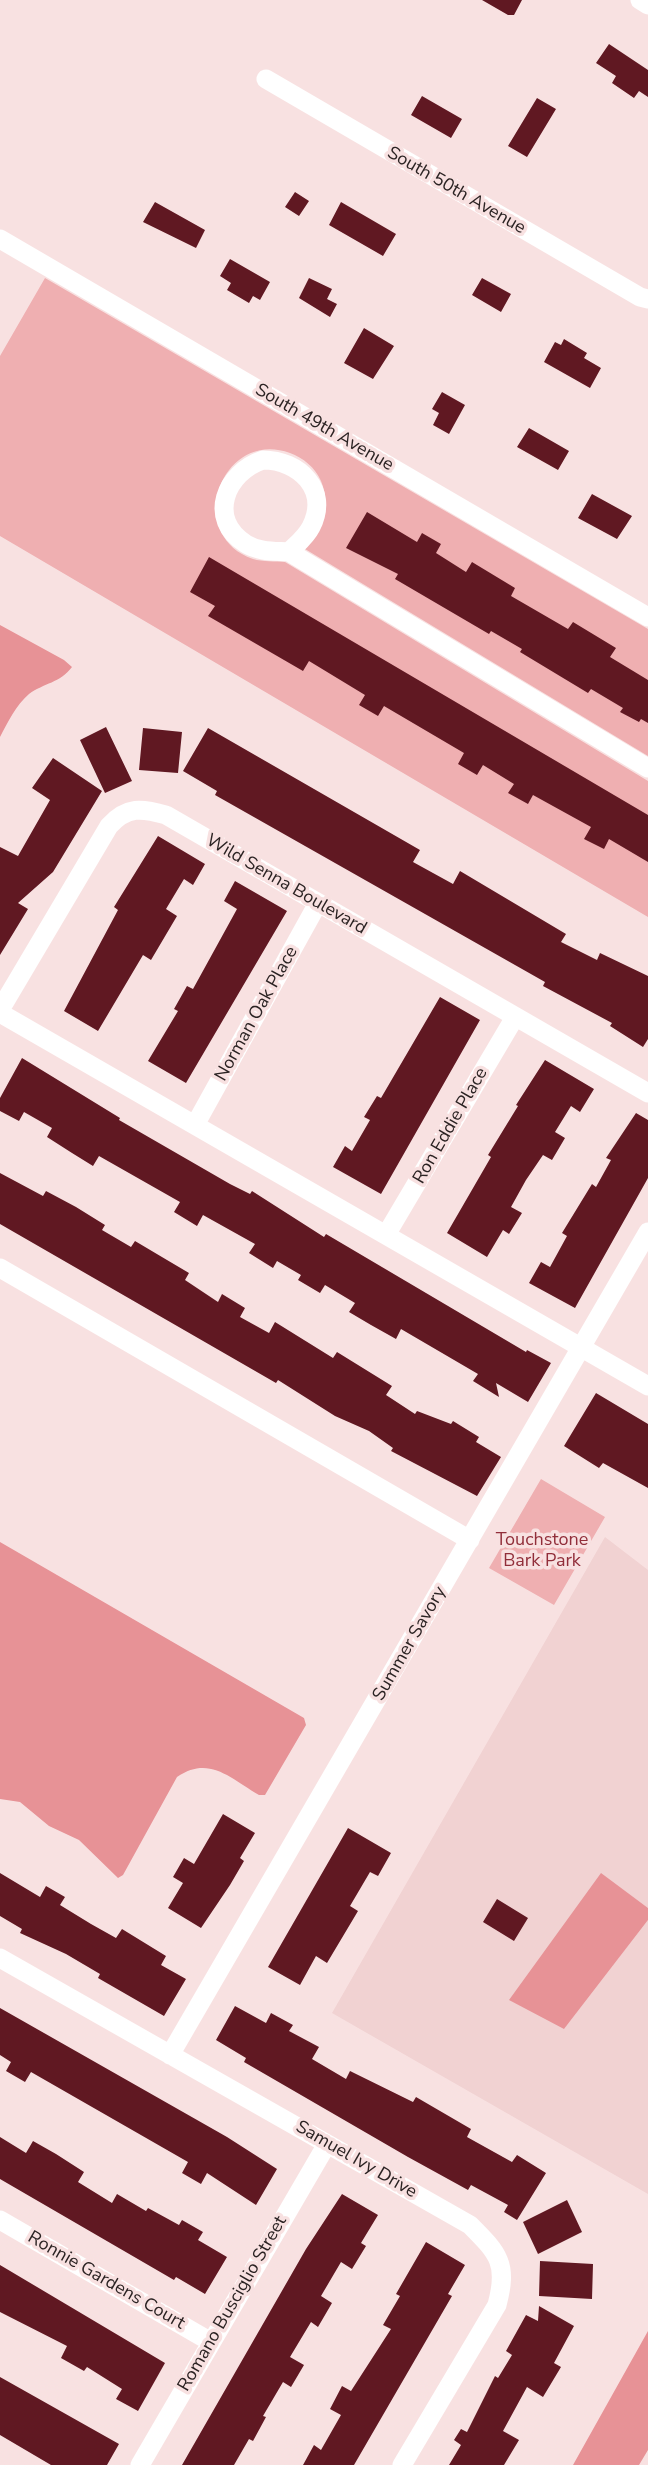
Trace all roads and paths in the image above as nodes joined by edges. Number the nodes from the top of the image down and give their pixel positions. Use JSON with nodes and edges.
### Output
{"nodes":[{"id":1,"x":640,"y":0,"type":"edge"},
{"id":2,"x":648,"y":5,"type":"edge"},
{"id":3,"x":266,"y":79,"type":"dead end"},
{"id":4,"x":0,"y":239,"type":"edge"},
{"id":5,"x":648,"y":299,"type":"edge"},
{"id":6,"x":289,"y":552,"type":"junction"},
{"id":7,"x":648,"y":617,"type":"edge"},
{"id":8,"x":648,"y":768,"type":"edge"},
{"id":9,"x":318,"y":903,"type":"junction"},
{"id":10,"x":0,"y":1012,"type":"edge"},
{"id":11,"x":516,"y":1017,"type":"junction"},
{"id":12,"x":648,"y":1093,"type":"edge"},
{"id":13,"x":195,"y":1125,"type":"junction"},
{"id":14,"x":648,"y":1232,"type":"edge"},
{"id":15,"x":386,"y":1236,"type":"junction"},
{"id":16,"x":0,"y":1268,"type":"edge"},
{"id":17,"x":582,"y":1349,"type":"junction"},
{"id":18,"x":648,"y":1386,"type":"edge"},
{"id":19,"x":470,"y":1540,"type":"junction"},
{"id":20,"x":0,"y":1958,"type":"edge"},
{"id":21,"x":170,"y":2055,"type":"junction"},
{"id":22,"x":327,"y":2144,"type":"junction"},
{"id":23,"x":0,"y":2220,"type":"edge"},
{"id":24,"x":211,"y":2342,"type":"junction"},
{"id":25,"x":140,"y":2465,"type":"edge"},
{"id":26,"x":402,"y":2465,"type":"edge"}],
"edges":[{"from":1,"to":2,"type":"street"},
{"from":3,"to":5,"type":"street","name":"South 50th Avenue"},
{"from":4,"to":7,"type":"street","name":"South 49th Avenue"},
{"from":6,"to":6,"type":"street"},
{"from":6,"to":8,"type":"street"},
{"from":9,"to":10,"type":"street","name":"Wild Senna Boulevard"},
{"from":9,"to":11,"type":"street","name":"Wild Senna Boulevard"},
{"from":9,"to":13,"type":"street","name":"Norman Oak Place"},
{"from":10,"to":13,"type":"street","name":"Wild Senna Boulevard"},
{"from":11,"to":12,"type":"street","name":"Wild Senna Boulevard"},
{"from":11,"to":15,"type":"street","name":"Ron Eddie Place"},
{"from":13,"to":15,"type":"street","name":"Wild Senna Boulevard"},
{"from":14,"to":17,"type":"street","name":"Summer Savory"},
{"from":15,"to":17,"type":"street","name":"Wild Senna Boulevard"},
{"from":16,"to":19,"type":"street"},
{"from":17,"to":18,"type":"street","name":"Wild Senna Boulevard"},
{"from":17,"to":19,"type":"street","name":"Summer Savory"},
{"from":19,"to":21,"type":"street","name":"Summer Savory"},
{"from":20,"to":21,"type":"street","name":"Samuel Ivy Drive"},
{"from":21,"to":22,"type":"street","name":"Samuel Ivy Drive"},
{"from":22,"to":24,"type":"street","name":"Romano Busciglio Street"},
{"from":22,"to":26,"type":"street","name":"Samuel Ivy Drive"},
{"from":23,"to":24,"type":"street","name":"Ronnie Gardens Court"},
{"from":24,"to":25,"type":"street","name":"Romano Busciglio Street"}]}
